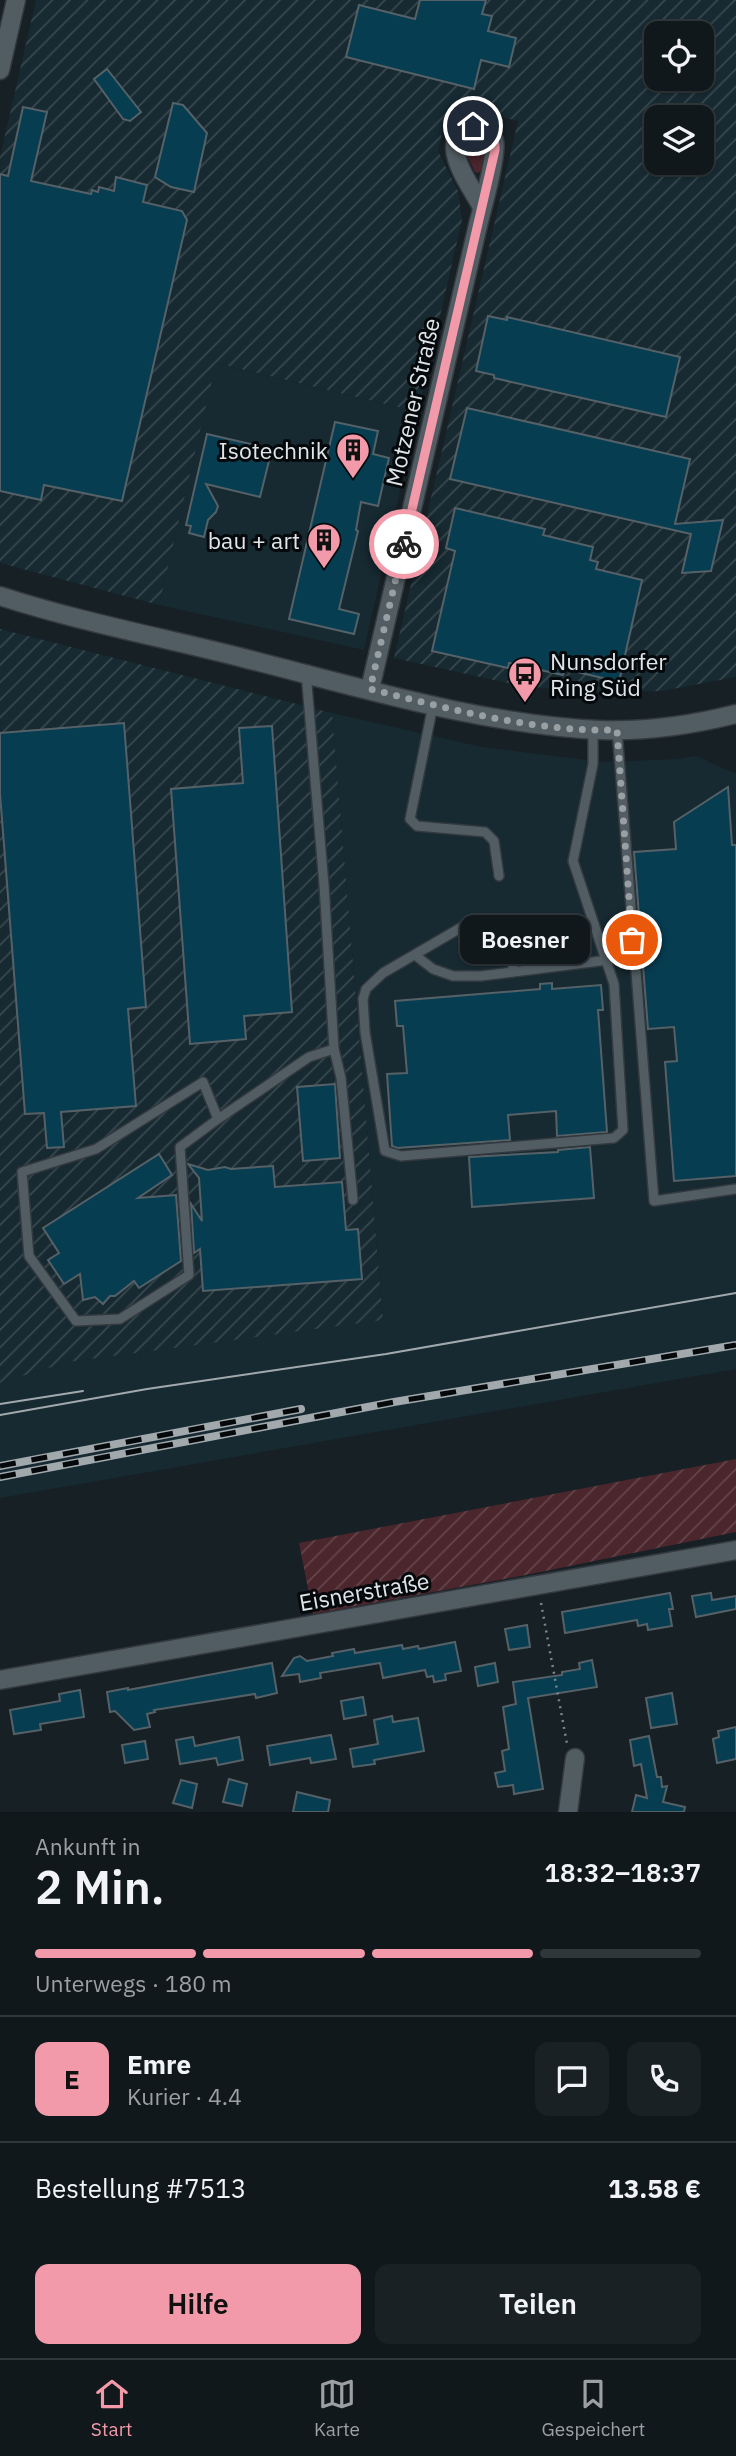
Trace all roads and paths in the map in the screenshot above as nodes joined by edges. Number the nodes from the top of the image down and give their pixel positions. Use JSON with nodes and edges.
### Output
{"nodes":[{"id":1,"x":16,"y":0,"type":"edge"},
{"id":2,"x":0,"y":70,"type":"edge"},
{"id":3,"x":482,"y":207,"type":"dead end"},
{"id":4,"x":0,"y":596,"type":"edge"},
{"id":5,"x":306,"y":673,"type":"junction"},
{"id":6,"x":370,"y":689,"type":"junction"},
{"id":7,"x":433,"y":705,"type":"junction"},
{"id":8,"x":736,"y":714,"type":"edge"},
{"id":9,"x":593,"y":729,"type":"junction"},
{"id":10,"x":617,"y":730,"type":"junction"},
{"id":11,"x":499,"y":876,"type":"dead end"},
{"id":12,"x":474,"y":920,"type":"dead end"},
{"id":13,"x":558,"y":922,"type":"dead end"},
{"id":14,"x":415,"y":955,"type":"junction"},
{"id":15,"x":608,"y":960,"type":"junction"},
{"id":16,"x":512,"y":972,"type":"junction"},
{"id":17,"x":334,"y":1049,"type":"junction"},
{"id":18,"x":218,"y":1119,"type":"junction"},
{"id":19,"x":736,"y":1189,"type":"edge"},
{"id":20,"x":352,"y":1200,"type":"dead end"},
{"id":21,"x":736,"y":1550,"type":"edge"},
{"id":22,"x":538,"y":1586,"type":"junction"},
{"id":23,"x":0,"y":1680,"type":"edge"},
{"id":24,"x":575,"y":1758,"type":"joint"},
{"id":25,"x":568,"y":1812,"type":"edge"}],
"edges":[{"from":1,"to":2,"type":"street"},
{"from":3,"to":6,"type":"street","name":"Motzener Straße"},
{"from":4,"to":5,"type":"street"},
{"from":5,"to":6,"type":"street"},
{"from":5,"to":17,"type":"lane"},
{"from":6,"to":7,"type":"street"},
{"from":7,"to":9,"type":"street"},
{"from":7,"to":11,"type":"lane"},
{"from":8,"to":10,"type":"street"},
{"from":9,"to":10,"type":"street"},
{"from":9,"to":15,"type":"lane"},
{"from":10,"to":19,"type":"lane"},
{"from":12,"to":14,"type":"lane"},
{"from":13,"to":16,"type":"lane"},
{"from":14,"to":15,"type":"lane"},
{"from":14,"to":16,"type":"lane"},
{"from":15,"to":16,"type":"lane"},
{"from":17,"to":18,"type":"lane"},
{"from":17,"to":20,"type":"lane"},
{"from":18,"to":18,"type":"lane"},
{"from":21,"to":22,"type":"street","name":"Eisnerstraße"},
{"from":22,"to":23,"type":"street","name":"Eisnerstraße"},
{"from":22,"to":24,"type":"path"},
{"from":24,"to":25,"type":"street"}]}
